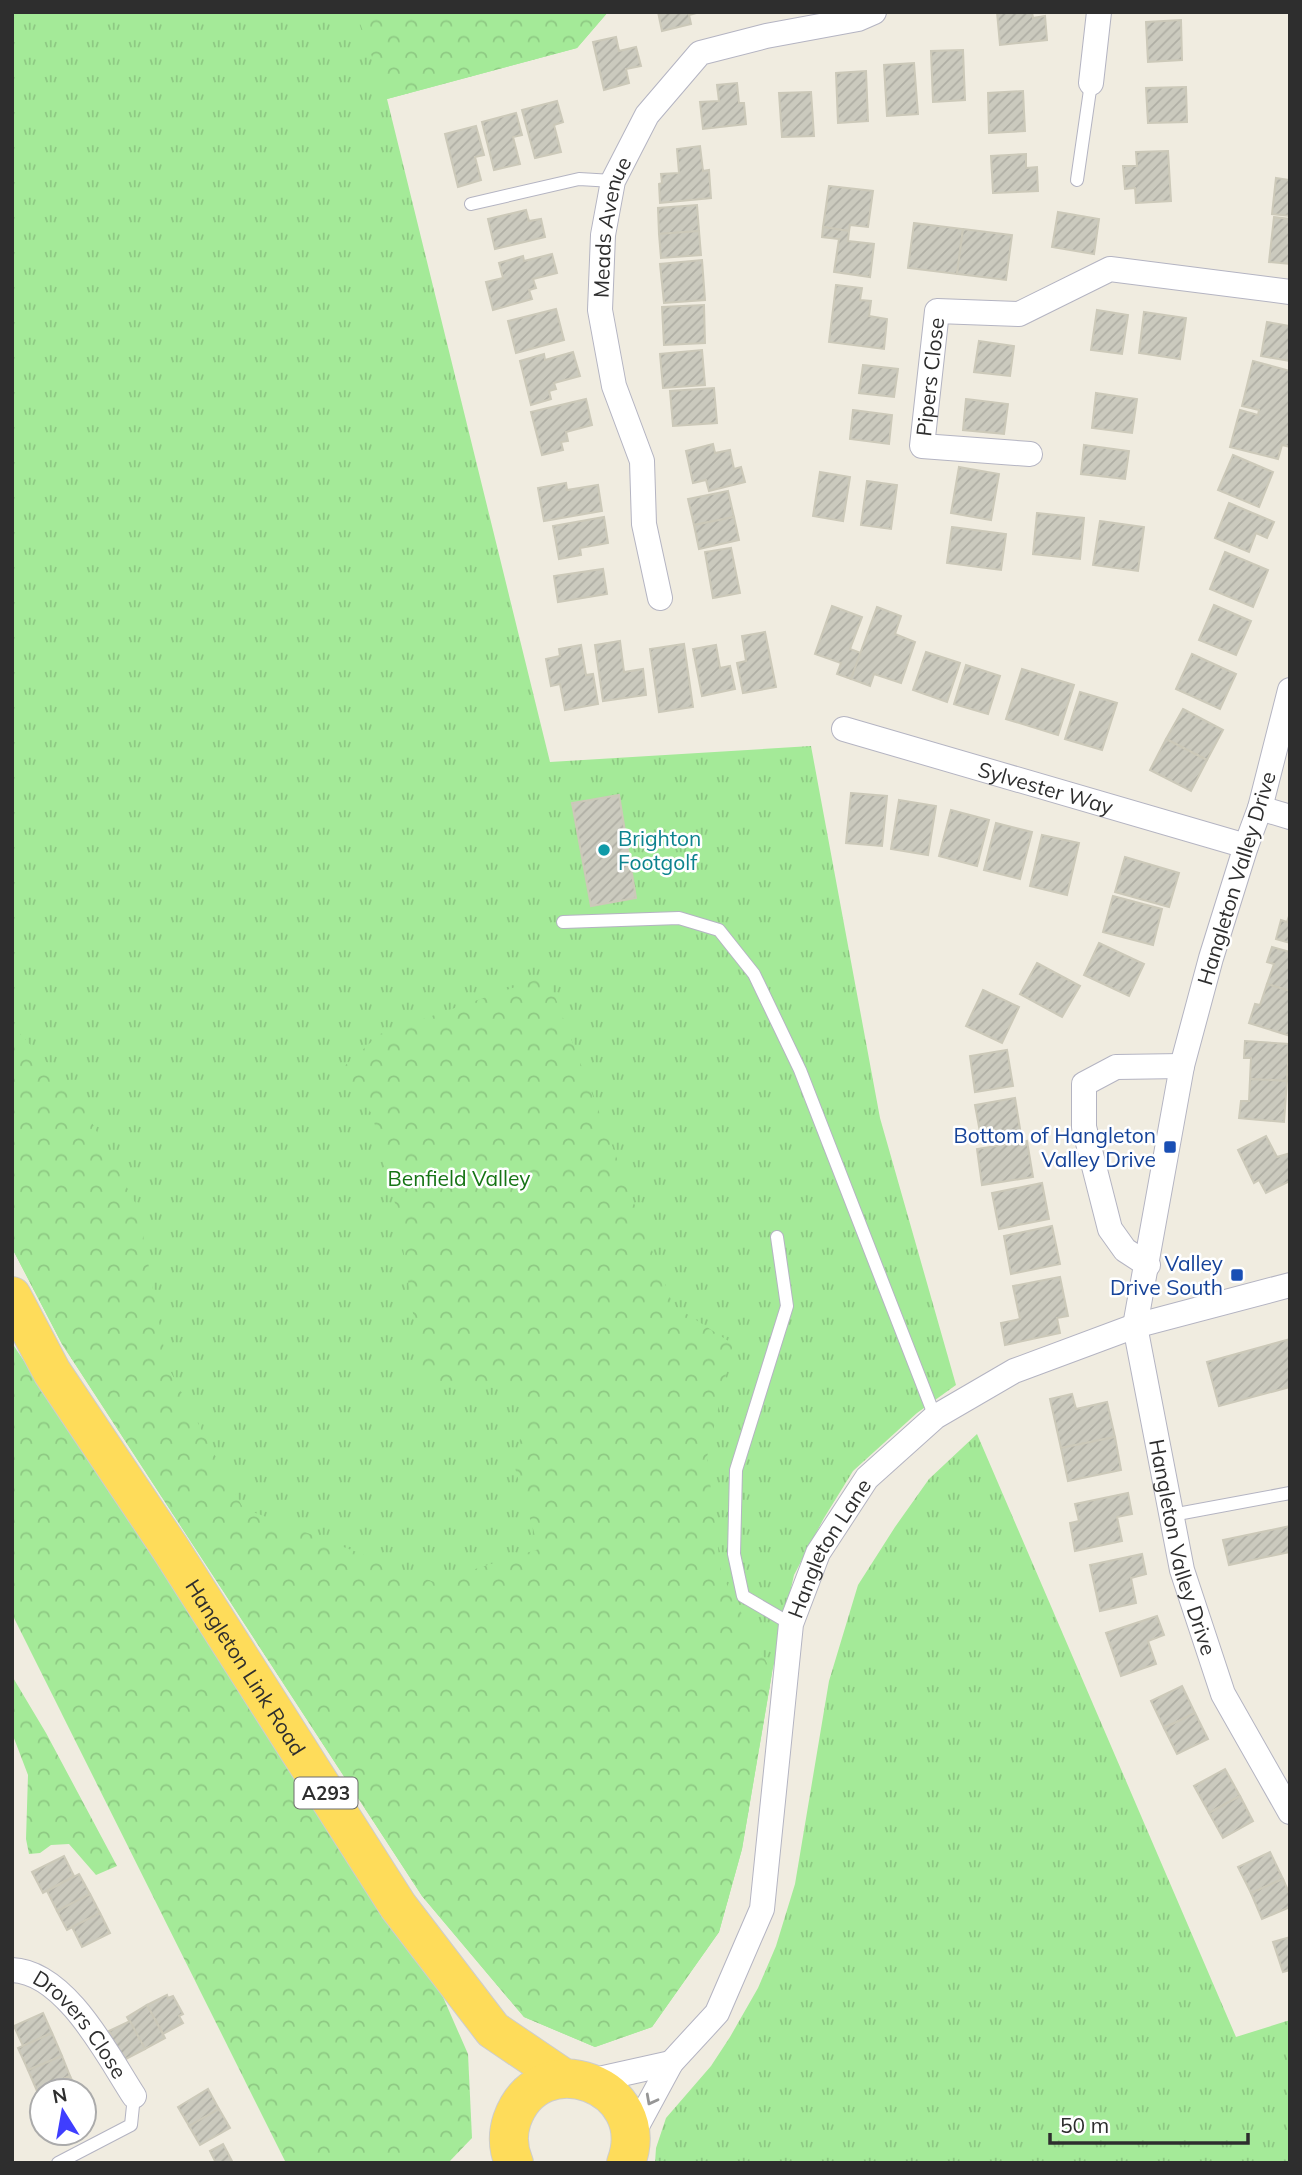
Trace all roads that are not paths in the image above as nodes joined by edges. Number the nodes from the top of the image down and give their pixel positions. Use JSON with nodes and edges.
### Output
{"nodes":[{"id":1,"x":874,"y":12,"type":"edge"},
{"id":2,"x":1099,"y":12,"type":"edge"},
{"id":3,"x":1091,"y":83,"type":"joint"},
{"id":4,"x":1077,"y":180,"type":"dead end"},
{"id":5,"x":613,"y":181,"type":"junction"},
{"id":6,"x":471,"y":204,"type":"dead end"},
{"id":7,"x":1290,"y":292,"type":"edge"},
{"id":8,"x":1030,"y":454,"type":"dead end"},
{"id":9,"x":660,"y":598,"type":"dead end"},
{"id":10,"x":1290,"y":690,"type":"edge"},
{"id":11,"x":844,"y":730,"type":"dead end"},
{"id":12,"x":1260,"y":808,"type":"junction"},
{"id":13,"x":1290,"y":817,"type":"edge"},
{"id":14,"x":1246,"y":846,"type":"junction"},
{"id":15,"x":564,"y":922,"type":"dead end"},
{"id":16,"x":1182,"y":1066,"type":"junction"},
{"id":17,"x":777,"y":1237,"type":"dead end"},
{"id":18,"x":1148,"y":1265,"type":"junction"},
{"id":19,"x":1290,"y":1284,"type":"edge"},
{"id":20,"x":12,"y":1296,"type":"edge"},
{"id":21,"x":1135,"y":1325,"type":"junction"},
{"id":22,"x":935,"y":1418,"type":"junction"},
{"id":23,"x":1290,"y":1493,"type":"edge"},
{"id":24,"x":1172,"y":1515,"type":"junction"},
{"id":25,"x":791,"y":1623,"type":"junction"},
{"id":26,"x":1290,"y":1812,"type":"edge"},
{"id":27,"x":12,"y":1970,"type":"edge"},
{"id":28,"x":493,"y":2030,"type":"junction"},
{"id":29,"x":671,"y":2063,"type":"junction"},
{"id":30,"x":577,"y":2080,"type":"junction"},
{"id":31,"x":134,"y":2096,"type":"joint"},
{"id":32,"x":516,"y":2108,"type":"junction"},
{"id":33,"x":628,"y":2156,"type":"edge"},
{"id":34,"x":58,"y":2163,"type":"edge"},
{"id":35,"x":514,"y":2163,"type":"edge"}],
"edges":[{"from":1,"to":5,"type":"street","name":"Meads Avenue"},
{"from":2,"to":3,"type":"street"},
{"from":3,"to":4,"type":"lane"},
{"from":5,"to":6,"type":"lane"},
{"from":5,"to":9,"type":"street","name":"Meads Avenue"},
{"from":7,"to":8,"type":"street","name":"Pipers Close"},
{"from":10,"to":12,"type":"street","name":"Hangleton Valley Drive"},
{"from":11,"to":14,"type":"street","name":"Sylvester Way"},
{"from":12,"to":13,"type":"street"},
{"from":12,"to":14,"type":"street","name":"Hangleton Valley Drive"},
{"from":14,"to":16,"type":"street","name":"Hangleton Valley Drive"},
{"from":15,"to":22,"type":"lane"},
{"from":16,"to":18,"type":"street","name":"Hangleton Valley Drive"},
{"from":16,"to":18,"type":"street"},
{"from":17,"to":25,"type":"lane"},
{"from":18,"to":21,"type":"street","name":"Hangleton Valley Drive"},
{"from":19,"to":21,"type":"street","name":"Hangleton Lane"},
{"from":20,"to":28,"type":"highway","name":"Hangleton Link Road","number":"A293"},
{"from":21,"to":22,"type":"street","name":"Hangleton Lane"},
{"from":21,"to":24,"type":"street","name":"Hangleton Valley Drive"},
{"from":22,"to":25,"type":"street","name":"Hangleton Lane"},
{"from":23,"to":24,"type":"lane"},
{"from":24,"to":26,"type":"street","name":"Hangleton Valley Drive"},
{"from":25,"to":29,"type":"street","name":"Hangleton Lane"},
{"from":27,"to":31,"type":"street","name":"Drovers Close"},
{"from":28,"to":30,"type":"highway","name":"Hangleton Link Road","number":"A293"},
{"from":28,"to":32,"type":"highway","name":"Hangleton Link Road","number":"A293"},
{"from":29,"to":30,"type":"street"},
{"from":29,"to":33,"type":"street","name":"Hangleton Lane","one_way":true},
{"from":30,"to":32,"type":"highway"},
{"from":30,"to":33,"type":"highway","name":"Hangleton Link Road"},
{"from":31,"to":34,"type":"lane"},
{"from":32,"to":35,"type":"highway"}]}
